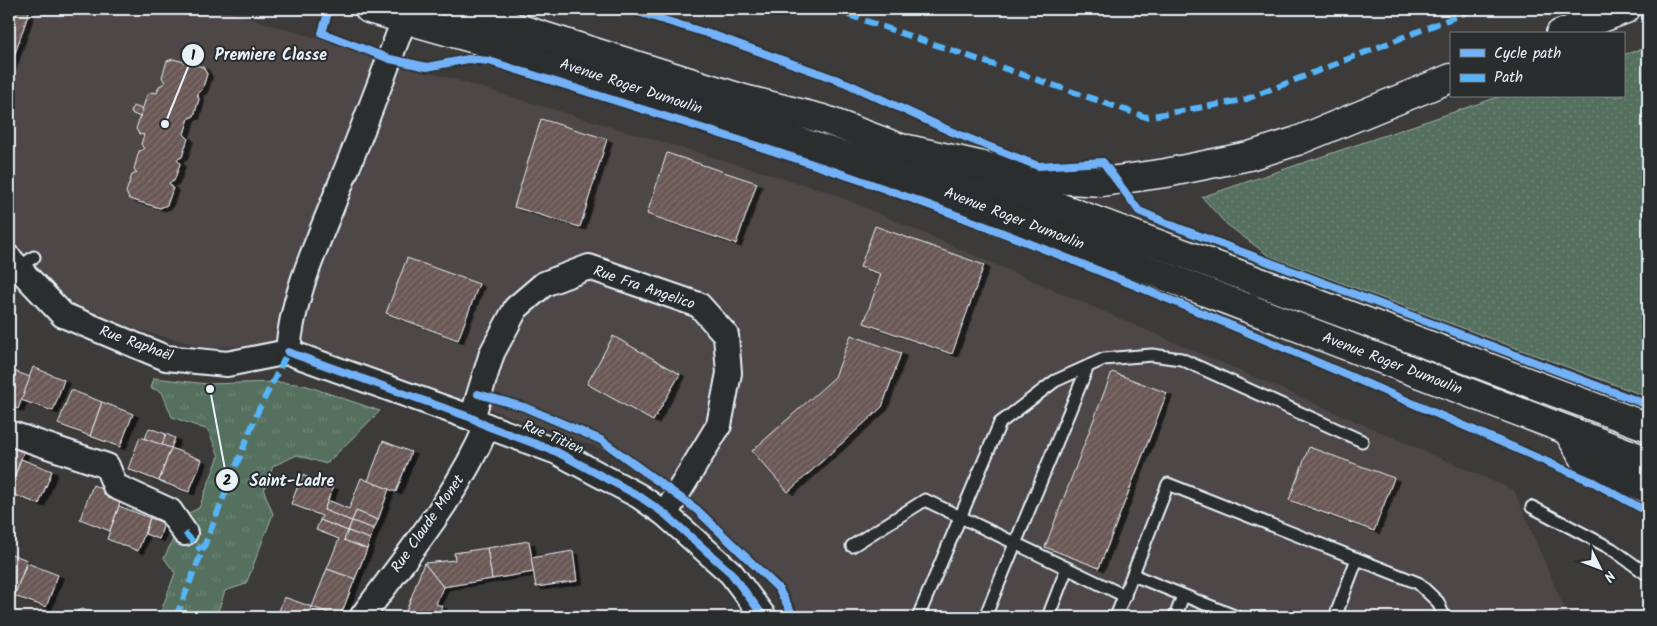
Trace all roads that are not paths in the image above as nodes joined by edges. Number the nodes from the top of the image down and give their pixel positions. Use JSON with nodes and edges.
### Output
{"nodes":[{"id":1,"x":369,"y":9,"type":"edge"},
{"id":2,"x":457,"y":9,"type":"edge"},
{"id":3,"x":1626,"y":9,"type":"edge"},
{"id":4,"x":406,"y":14,"type":"edge"},
{"id":5,"x":1565,"y":32,"type":"edge"},
{"id":6,"x":1450,"y":78,"type":"edge"},
{"id":7,"x":907,"y":149,"type":"junction"},
{"id":8,"x":17,"y":267,"type":"edge"},
{"id":9,"x":288,"y":352,"type":"junction"},
{"id":10,"x":1088,"y":366,"type":"junction"},
{"id":11,"x":479,"y":422,"type":"junction"},
{"id":12,"x":1648,"y":427,"type":"edge"},
{"id":13,"x":1567,"y":430,"type":"junction"},
{"id":14,"x":9,"y":433,"type":"edge"},
{"id":15,"x":1362,"y":441,"type":"dead end"},
{"id":16,"x":1648,"y":461,"type":"edge"},
{"id":17,"x":1648,"y":489,"type":"edge"},
{"id":18,"x":1532,"y":507,"type":"dead end"},
{"id":19,"x":665,"y":514,"type":"junction"},
{"id":20,"x":959,"y":516,"type":"junction"},
{"id":21,"x":185,"y":533,"type":"dead end"},
{"id":22,"x":1017,"y":544,"type":"junction"},
{"id":23,"x":852,"y":546,"type":"dead end"},
{"id":24,"x":1357,"y":559,"type":"junction"},
{"id":25,"x":1067,"y":568,"type":"junction"},
{"id":26,"x":1133,"y":575,"type":"junction"},
{"id":27,"x":1648,"y":575,"type":"edge"},
{"id":28,"x":1125,"y":596,"type":"junction"},
{"id":29,"x":1183,"y":596,"type":"junction"},
{"id":30,"x":362,"y":617,"type":"edge"},
{"id":31,"x":764,"y":617,"type":"edge"},
{"id":32,"x":918,"y":617,"type":"edge"},
{"id":33,"x":985,"y":617,"type":"edge"},
{"id":34,"x":1048,"y":617,"type":"edge"},
{"id":35,"x":1116,"y":617,"type":"edge"},
{"id":36,"x":1175,"y":617,"type":"edge"},
{"id":37,"x":1237,"y":617,"type":"edge"},
{"id":38,"x":1335,"y":617,"type":"edge"},
{"id":39,"x":1444,"y":617,"type":"edge"}],
"edges":[{"from":1,"to":4,"type":"main road","name":"Avenue Roger Dumoulin"},
{"from":2,"to":7,"type":"main road","name":"Avenue Roger Dumoulin"},
{"from":3,"to":5,"type":"main road"},
{"from":4,"to":9,"type":"street"},
{"from":4,"to":13,"type":"main road","name":"Avenue Roger Dumoulin"},
{"from":6,"to":7,"type":"main road"},
{"from":7,"to":12,"type":"main road","name":"Avenue Roger Dumoulin"},
{"from":8,"to":9,"type":"street","name":"Rue Raphaël"},
{"from":9,"to":11,"type":"street","name":"Rue Titien"},
{"from":10,"to":15,"type":"lane"},
{"from":10,"to":20,"type":"lane"},
{"from":10,"to":22,"type":"lane"},
{"from":11,"to":19,"type":"street","name":"Rue Titien"},
{"from":11,"to":19,"type":"street","name":"Rue Fra Angelico"},
{"from":11,"to":30,"type":"street","name":"Rue Claude Monet"},
{"from":13,"to":16,"type":"main road","name":"Avenue Roger Dumoulin"},
{"from":13,"to":17,"type":"main road"},
{"from":14,"to":21,"type":"street"},
{"from":18,"to":27,"type":"lane"},
{"from":19,"to":31,"type":"street","name":"Rue Titien"},
{"from":20,"to":22,"type":"lane"},
{"from":20,"to":23,"type":"lane"},
{"from":20,"to":32,"type":"lane"},
{"from":22,"to":25,"type":"lane"},
{"from":22,"to":33,"type":"lane"},
{"from":24,"to":26,"type":"lane"},
{"from":24,"to":38,"type":"lane"},
{"from":24,"to":39,"type":"lane"},
{"from":25,"to":28,"type":"lane"},
{"from":25,"to":34,"type":"lane"},
{"from":26,"to":28,"type":"lane"},
{"from":26,"to":29,"type":"lane"},
{"from":28,"to":35,"type":"lane"},
{"from":29,"to":36,"type":"lane"},
{"from":29,"to":37,"type":"lane"}]}
